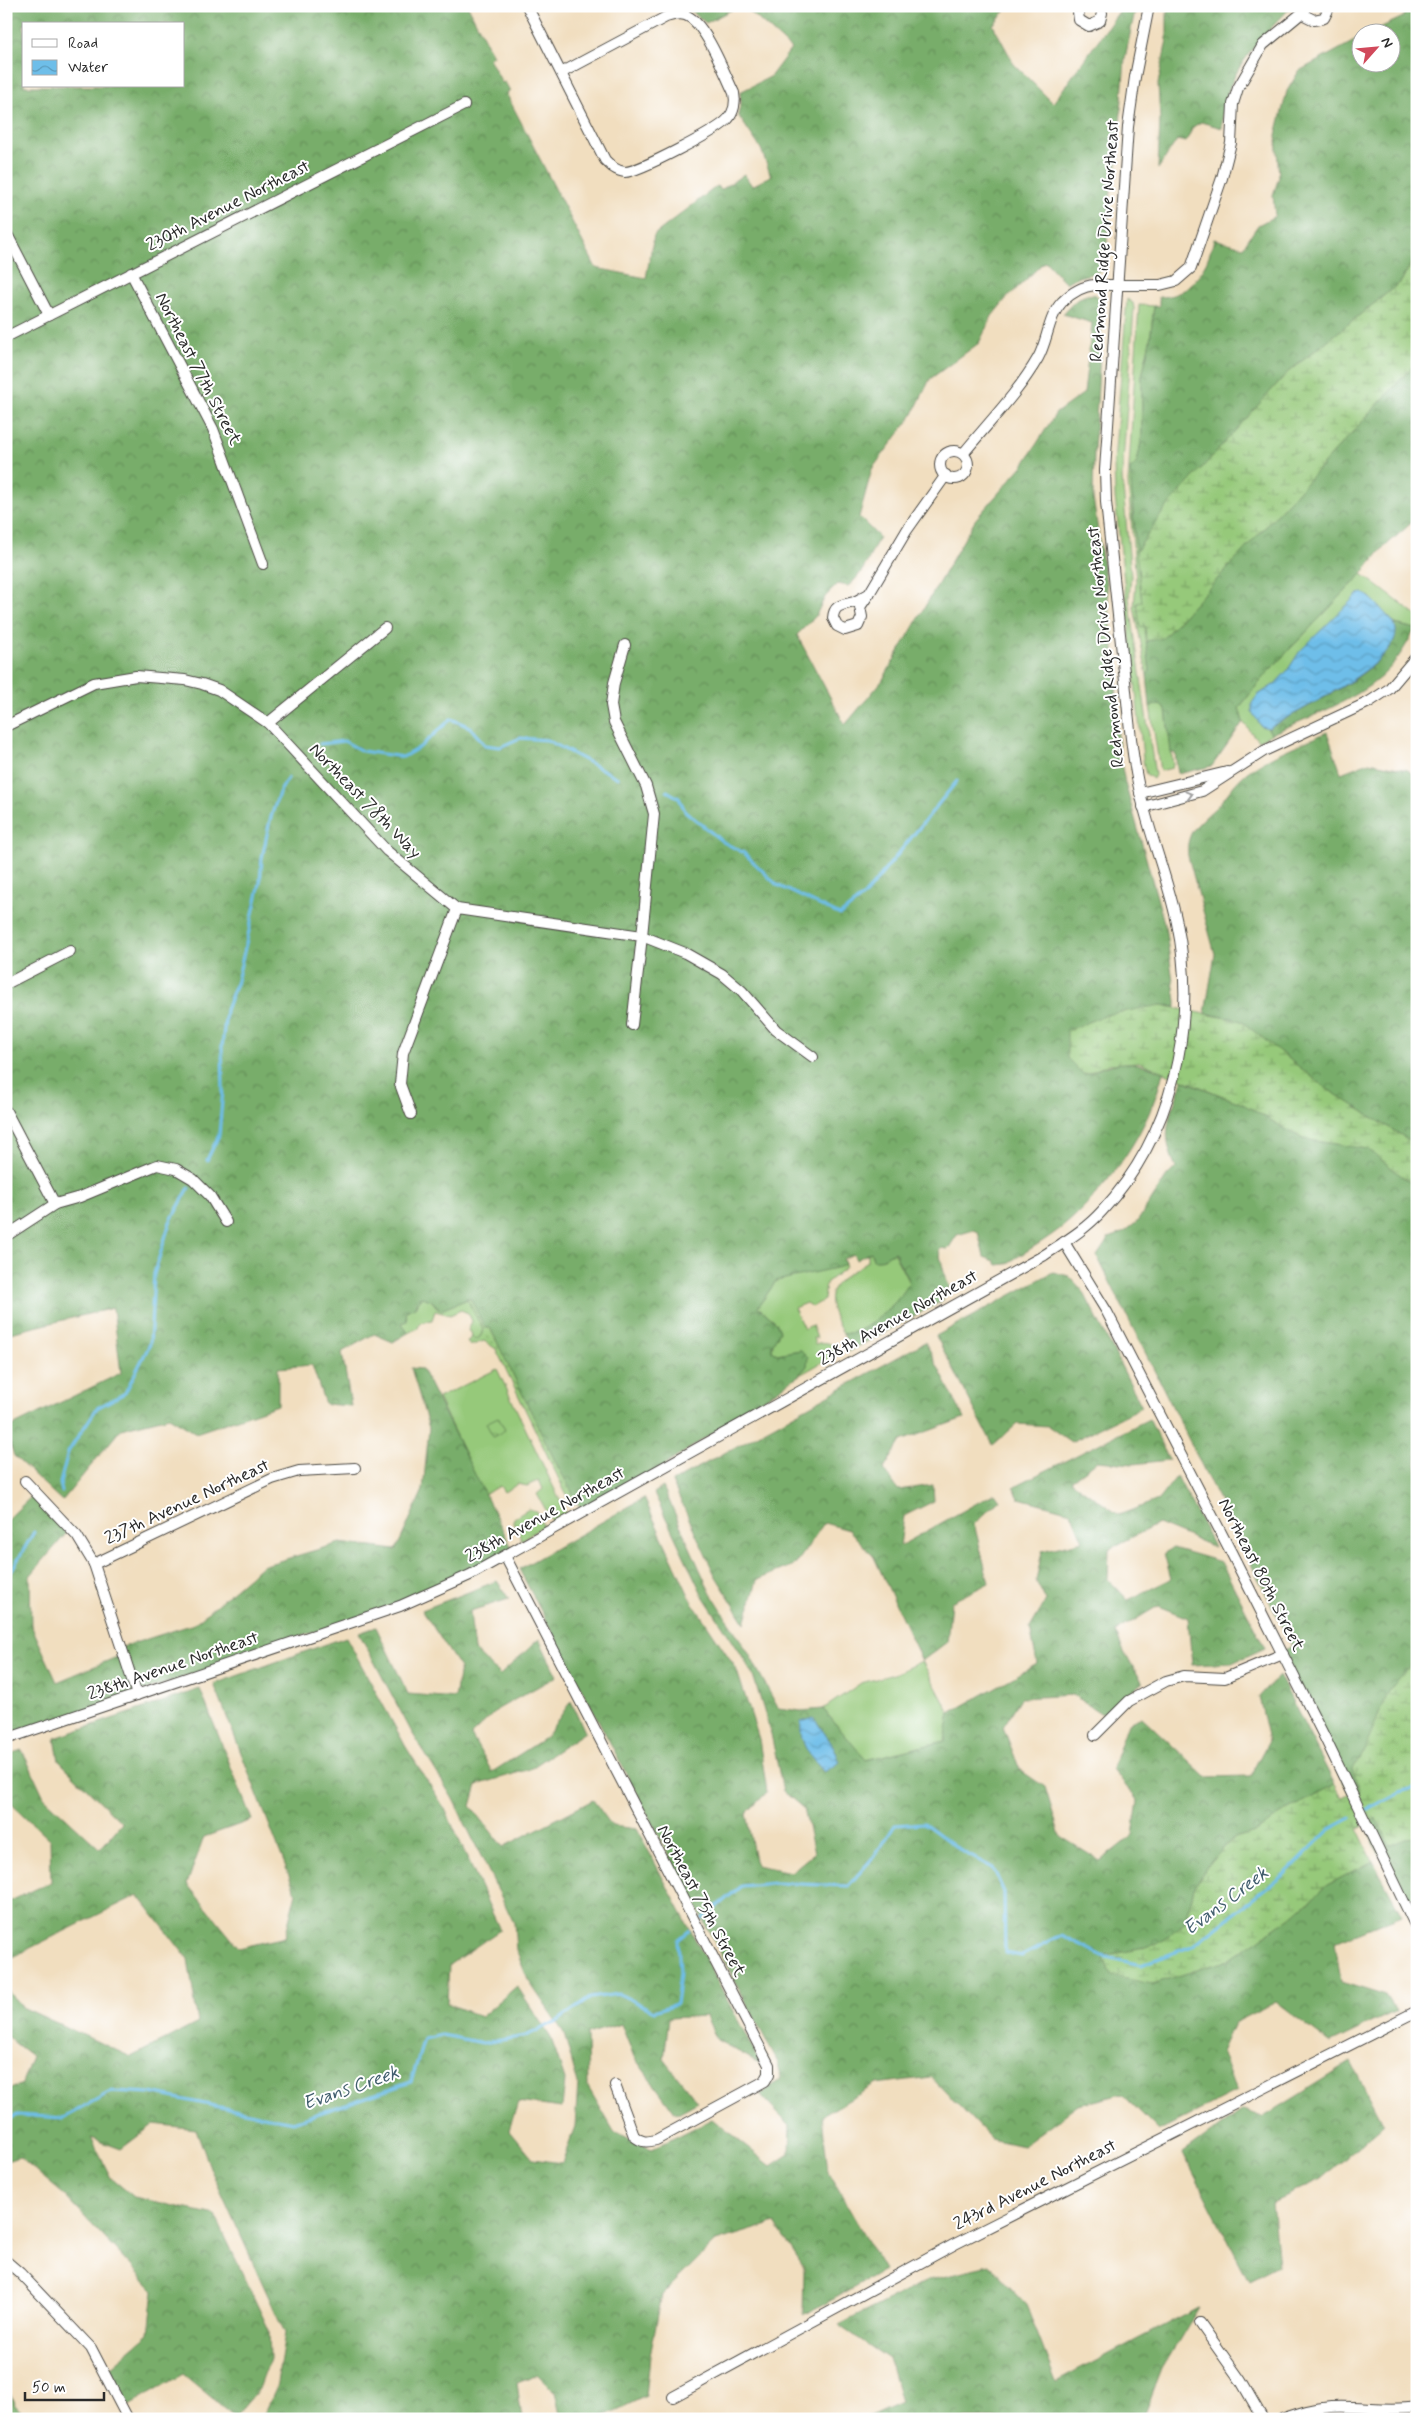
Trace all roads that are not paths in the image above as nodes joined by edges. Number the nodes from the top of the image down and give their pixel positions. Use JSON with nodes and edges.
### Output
{"nodes":[{"id":1,"x":527,"y":6,"type":"edge"},
{"id":2,"x":1080,"y":6,"type":"edge"},
{"id":3,"x":1100,"y":6,"type":"edge"},
{"id":4,"x":1149,"y":6,"type":"edge"},
{"id":5,"x":1330,"y":6,"type":"edge"},
{"id":6,"x":1302,"y":9,"type":"edge"},
{"id":7,"x":561,"y":74,"type":"junction"},
{"id":8,"x":464,"y":105,"type":"dead end"},
{"id":9,"x":6,"y":232,"type":"edge"},
{"id":10,"x":131,"y":273,"type":"junction"},
{"id":11,"x":1118,"y":286,"type":"junction"},
{"id":12,"x":49,"y":314,"type":"junction"},
{"id":13,"x":6,"y":337,"type":"edge"},
{"id":14,"x":963,"y":454,"type":"junction"},
{"id":15,"x":946,"y":475,"type":"junction"},
{"id":16,"x":264,"y":564,"type":"dead end"},
{"id":17,"x":868,"y":594,"type":"dead end"},
{"id":18,"x":386,"y":628,"type":"dead end"},
{"id":19,"x":625,"y":645,"type":"dead end"},
{"id":20,"x":1417,"y":656,"type":"edge"},
{"id":21,"x":268,"y":723,"type":"junction"},
{"id":22,"x":6,"y":726,"type":"edge"},
{"id":23,"x":1230,"y":772,"type":"junction"},
{"id":24,"x":1140,"y":793,"type":"junction"},
{"id":25,"x":1143,"y":807,"type":"junction"},
{"id":26,"x":457,"y":909,"type":"junction"},
{"id":27,"x":642,"y":936,"type":"junction"},
{"id":28,"x":70,"y":950,"type":"dead end"},
{"id":29,"x":6,"y":984,"type":"edge"},
{"id":30,"x":632,"y":1025,"type":"dead end"},
{"id":31,"x":813,"y":1057,"type":"dead end"},
{"id":32,"x":6,"y":1111,"type":"edge"},
{"id":33,"x":411,"y":1114,"type":"dead end"},
{"id":34,"x":54,"y":1204,"type":"junction"},
{"id":35,"x":226,"y":1222,"type":"dead end"},
{"id":36,"x":6,"y":1236,"type":"edge"},
{"id":37,"x":1064,"y":1242,"type":"junction"},
{"id":38,"x":355,"y":1468,"type":"dead end"},
{"id":39,"x":25,"y":1481,"type":"dead end"},
{"id":40,"x":505,"y":1556,"type":"junction"},
{"id":41,"x":94,"y":1564,"type":"junction"},
{"id":42,"x":1282,"y":1654,"type":"junction"},
{"id":43,"x":137,"y":1695,"type":"junction"},
{"id":44,"x":1095,"y":1735,"type":"dead end"},
{"id":45,"x":6,"y":1739,"type":"edge"},
{"id":46,"x":1417,"y":1929,"type":"edge"},
{"id":47,"x":1417,"y":2011,"type":"edge"},
{"id":48,"x":615,"y":2085,"type":"dead end"},
{"id":49,"x":6,"y":2261,"type":"edge"},
{"id":50,"x":1200,"y":2323,"type":"dead end"},
{"id":51,"x":673,"y":2397,"type":"dead end"},
{"id":52,"x":1417,"y":2407,"type":"edge"},
{"id":53,"x":128,"y":2419,"type":"edge"},
{"id":54,"x":1263,"y":2419,"type":"edge"},
{"id":55,"x":1282,"y":2419,"type":"edge"}],
"edges":[{"from":1,"to":7,"type":"street"},
{"from":2,"to":3,"type":"street"},
{"from":4,"to":11,"type":"street","name":"Redmond Ridge Drive Northeast"},
{"from":5,"to":6,"type":"street"},
{"from":6,"to":11,"type":"street"},
{"from":7,"to":7,"type":"street"},
{"from":8,"to":10,"type":"street","name":"230th Avenue Northeast"},
{"from":9,"to":12,"type":"street"},
{"from":10,"to":12,"type":"street","name":"230th Avenue Northeast"},
{"from":10,"to":16,"type":"street","name":"Northeast 77th Street"},
{"from":11,"to":14,"type":"street"},
{"from":11,"to":24,"type":"street","name":"Redmond Ridge Drive Northeast"},
{"from":12,"to":13,"type":"street","name":"230th Avenue Northeast"},
{"from":14,"to":15,"type":"street"},
{"from":14,"to":15,"type":"street"},
{"from":15,"to":17,"type":"street"},
{"from":18,"to":21,"type":"street"},
{"from":19,"to":27,"type":"street"},
{"from":20,"to":23,"type":"street"},
{"from":21,"to":22,"type":"street","name":"Northeast 78th Way"},
{"from":21,"to":26,"type":"street","name":"Northeast 78th Way"},
{"from":23,"to":24,"type":"street"},
{"from":25,"to":23,"type":"street","one_way":true},
{"from":24,"to":25,"type":"street","name":"Redmond Ridge Drive Northeast"},
{"from":25,"to":37,"type":"street","name":"Redmond Ridge Drive Northeast"},
{"from":26,"to":27,"type":"street"},
{"from":26,"to":33,"type":"street"},
{"from":27,"to":30,"type":"street"},
{"from":27,"to":31,"type":"street"},
{"from":28,"to":29,"type":"street"},
{"from":32,"to":34,"type":"street"},
{"from":34,"to":35,"type":"street"},
{"from":34,"to":36,"type":"street"},
{"from":37,"to":40,"type":"street","name":"238th Avenue Northeast"},
{"from":37,"to":42,"type":"street","name":"Northeast 80th Street"},
{"from":38,"to":41,"type":"street","name":"237th Avenue Northeast"},
{"from":39,"to":41,"type":"street"},
{"from":40,"to":43,"type":"street","name":"238th Avenue Northeast"},
{"from":40,"to":48,"type":"street","name":"Northeast 75th Street"},
{"from":41,"to":43,"type":"street"},
{"from":42,"to":44,"type":"street"},
{"from":42,"to":46,"type":"street","name":"Northeast 80th Street"},
{"from":43,"to":45,"type":"street","name":"238th Avenue Northeast"},
{"from":47,"to":51,"type":"street","name":"243rd Avenue Northeast"},
{"from":49,"to":53,"type":"street"},
{"from":50,"to":54,"type":"street"},
{"from":52,"to":55,"type":"street"}]}
